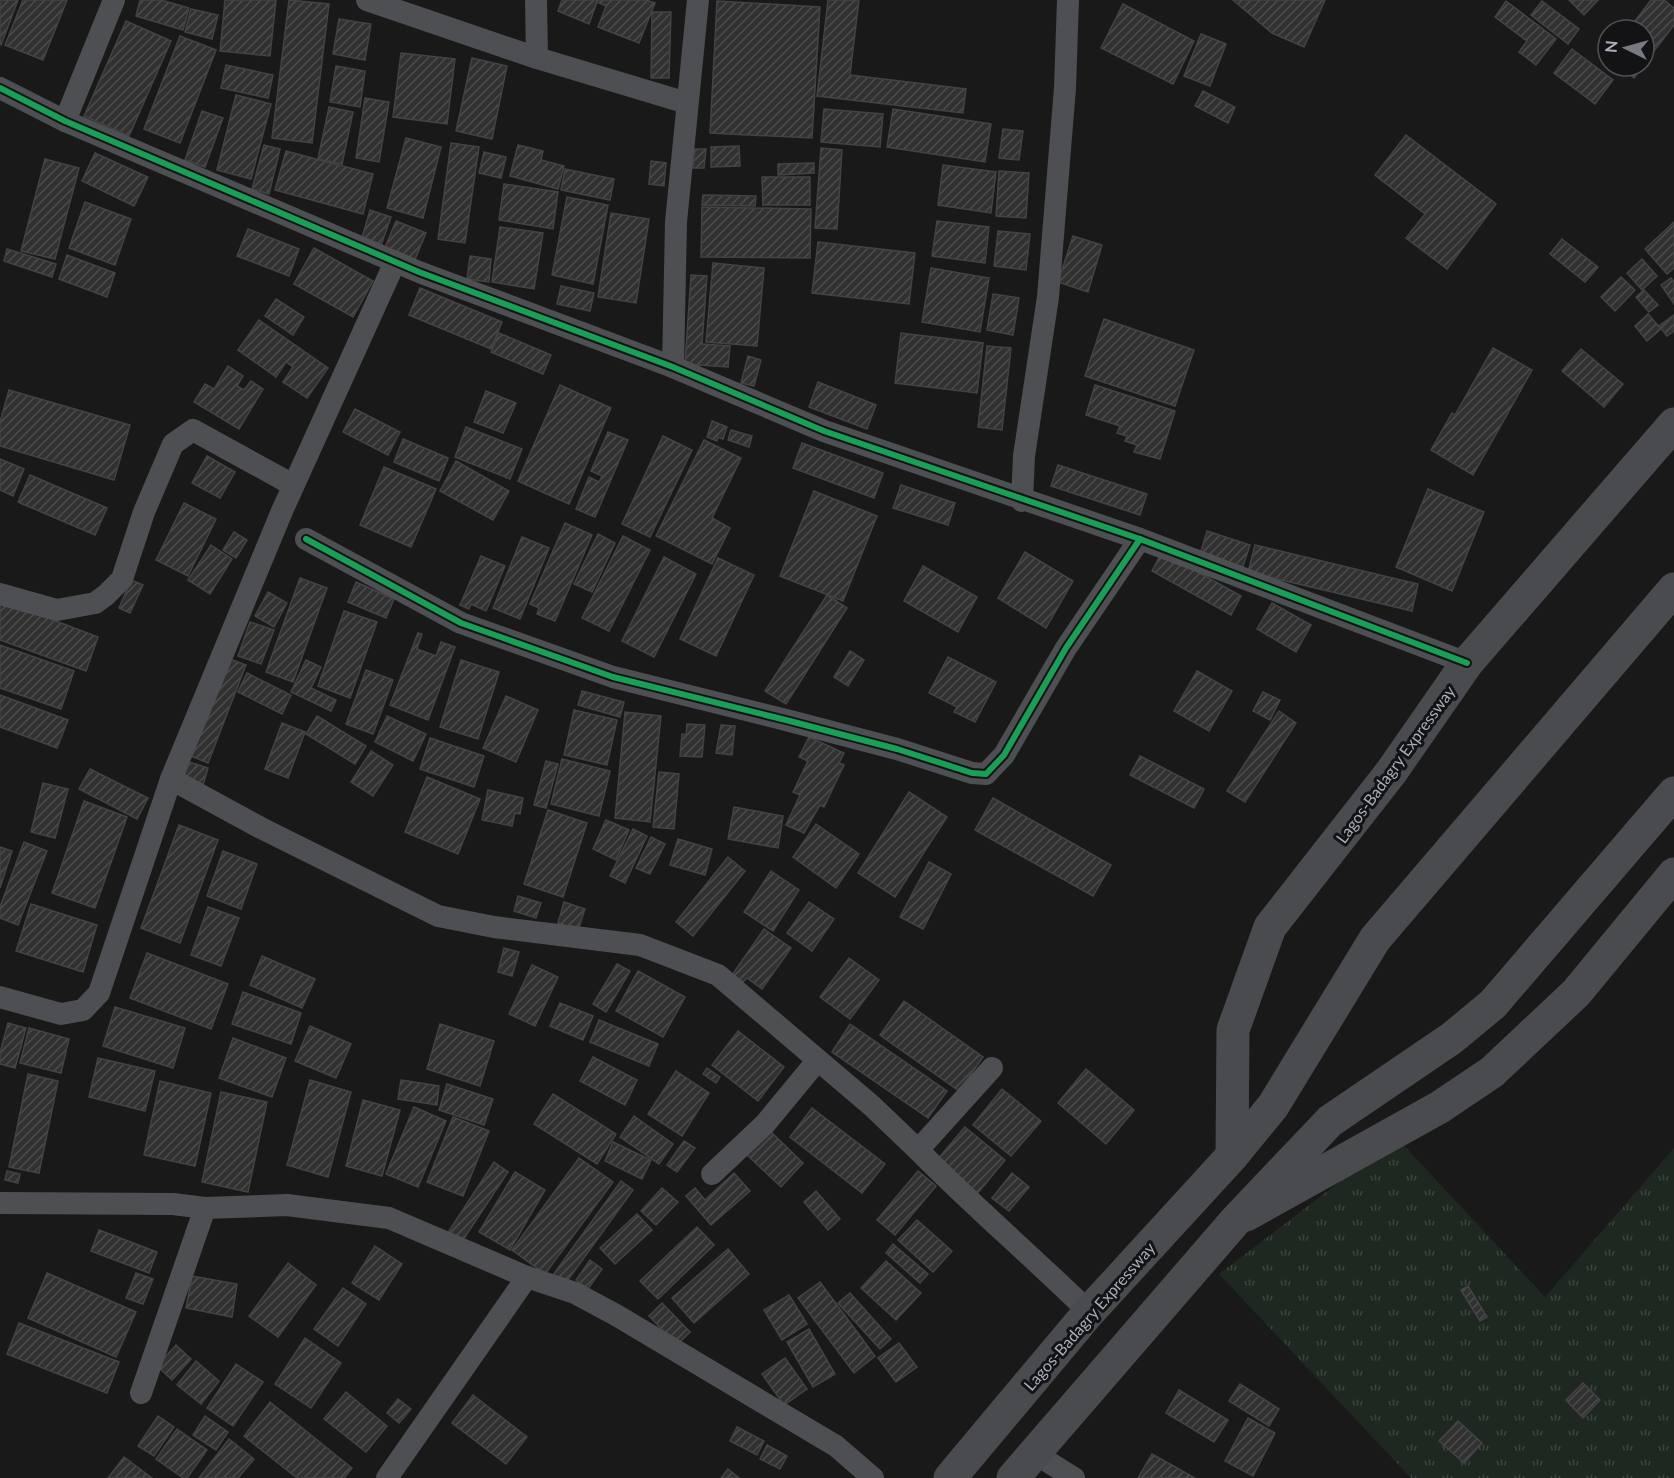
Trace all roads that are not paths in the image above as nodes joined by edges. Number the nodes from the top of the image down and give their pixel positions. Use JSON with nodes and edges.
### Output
{"nodes":[{"id":1,"x":114,"y":0,"type":"edge"},
{"id":2,"x":367,"y":0,"type":"edge"},
{"id":3,"x":537,"y":0,"type":"edge"},
{"id":4,"x":698,"y":0,"type":"edge"},
{"id":5,"x":1068,"y":0,"type":"edge"},
{"id":6,"x":537,"y":58,"type":"junction"},
{"id":7,"x":0,"y":88,"type":"edge"},
{"id":8,"x":687,"y":103,"type":"junction"},
{"id":9,"x":65,"y":121,"type":"junction"},
{"id":10,"x":395,"y":262,"type":"junction"},
{"id":11,"x":673,"y":367,"type":"junction"},
{"id":12,"x":1674,"y":424,"type":"edge"},
{"id":13,"x":293,"y":485,"type":"junction"},
{"id":14,"x":1022,"y":501,"type":"junction"},
{"id":15,"x":306,"y":539,"type":"dead end"},
{"id":16,"x":1140,"y":539,"type":"junction"},
{"id":17,"x":1674,"y":589,"type":"edge"},
{"id":18,"x":0,"y":594,"type":"edge"},
{"id":19,"x":1467,"y":663,"type":"junction"},
{"id":20,"x":171,"y":779,"type":"junction"},
{"id":21,"x":1674,"y":793,"type":"edge"},
{"id":22,"x":1674,"y":874,"type":"edge"},
{"id":23,"x":0,"y":998,"type":"edge"},
{"id":24,"x":817,"y":1061,"type":"junction"},
{"id":25,"x":992,"y":1068,"type":"dead end"},
{"id":26,"x":918,"y":1150,"type":"junction"},
{"id":27,"x":1232,"y":1156,"type":"junction"},
{"id":28,"x":712,"y":1174,"type":"dead end"},
{"id":29,"x":0,"y":1203,"type":"edge"},
{"id":30,"x":205,"y":1208,"type":"junction"},
{"id":31,"x":1236,"y":1220,"type":"junction"},
{"id":32,"x":528,"y":1277,"type":"junction"},
{"id":33,"x":1089,"y":1312,"type":"junction"},
{"id":34,"x":141,"y":1393,"type":"dead end"},
{"id":35,"x":1034,"y":1454,"type":"junction"},
{"id":36,"x":387,"y":1478,"type":"edge"},
{"id":37,"x":873,"y":1478,"type":"edge"},
{"id":38,"x":950,"y":1478,"type":"edge"},
{"id":39,"x":1013,"y":1478,"type":"edge"},
{"id":40,"x":1074,"y":1478,"type":"edge"}],
"edges":[{"from":1,"to":9,"type":"street"},
{"from":2,"to":6,"type":"street"},
{"from":3,"to":6,"type":"street"},
{"from":4,"to":8,"type":"street"},
{"from":5,"to":14,"type":"street"},
{"from":6,"to":8,"type":"street"},
{"from":7,"to":9,"type":"street"},
{"from":8,"to":11,"type":"street"},
{"from":9,"to":10,"type":"street"},
{"from":10,"to":11,"type":"street"},
{"from":10,"to":13,"type":"street"},
{"from":11,"to":14,"type":"street"},
{"from":12,"to":19,"type":"main road","name":"Lagos-Badagry Expressway"},
{"from":13,"to":18,"type":"street"},
{"from":13,"to":20,"type":"street"},
{"from":14,"to":16,"type":"street"},
{"from":15,"to":16,"type":"street"},
{"from":16,"to":19,"type":"street"},
{"from":17,"to":27,"type":"highway","name":"Lagos-Badagry Expressway"},
{"from":19,"to":27,"type":"main road","name":"Lagos-Badagry Expressway"},
{"from":20,"to":23,"type":"street"},
{"from":20,"to":24,"type":"street"},
{"from":21,"to":31,"type":"highway"},
{"from":22,"to":31,"type":"main road"},
{"from":24,"to":26,"type":"street"},
{"from":24,"to":28,"type":"street"},
{"from":25,"to":26,"type":"street"},
{"from":26,"to":33,"type":"street"},
{"from":27,"to":33,"type":"highway","name":"Lagos-Badagry Expressway"},
{"from":29,"to":30,"type":"street"},
{"from":30,"to":32,"type":"street"},
{"from":30,"to":34,"type":"street"},
{"from":31,"to":35,"type":"highway"},
{"from":32,"to":36,"type":"street"},
{"from":32,"to":37,"type":"street"},
{"from":33,"to":38,"type":"highway","name":"Lagos-Badagry Expressway"},
{"from":35,"to":39,"type":"highway"},
{"from":35,"to":40,"type":"street"}]}
